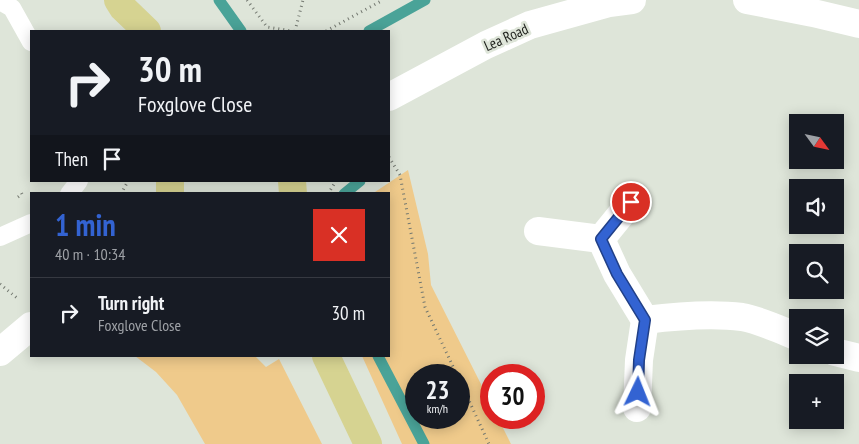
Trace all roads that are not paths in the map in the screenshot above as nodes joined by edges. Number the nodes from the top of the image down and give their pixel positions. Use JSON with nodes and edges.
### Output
{"nodes":[{"id":1,"x":632,"y":0,"type":"edge"},
{"id":2,"x":747,"y":0,"type":"edge"},
{"id":3,"x":0,"y":1,"type":"edge"},
{"id":4,"x":125,"y":13,"type":"edge"},
{"id":5,"x":859,"y":24,"type":"edge"},
{"id":6,"x":146,"y":30,"type":"edge"},
{"id":7,"x":30,"y":40,"type":"edge"},
{"id":8,"x":390,"y":96,"type":"edge"},
{"id":9,"x":78,"y":182,"type":"edge"},
{"id":10,"x":169,"y":182,"type":"edge"},
{"id":11,"x":71,"y":192,"type":"edge"},
{"id":12,"x":161,"y":192,"type":"edge"},
{"id":13,"x":631,"y":202,"type":"dead end"},
{"id":14,"x":30,"y":223,"type":"edge"},
{"id":15,"x":538,"y":231,"type":"dead end"},
{"id":16,"x":0,"y":237,"type":"edge"},
{"id":17,"x":601,"y":239,"type":"junction"},
{"id":18,"x":645,"y":320,"type":"junction"},
{"id":19,"x":30,"y":327,"type":"edge"},
{"id":20,"x":789,"y":334,"type":"edge"},
{"id":21,"x":0,"y":352,"type":"edge"},
{"id":22,"x":844,"y":354,"type":"edge"},
{"id":23,"x":859,"y":358,"type":"edge"},
{"id":24,"x":325,"y":359,"type":"edge"},
{"id":25,"x":637,"y":408,"type":"dead end"},
{"id":26,"x":368,"y":444,"type":"edge"}],
"edges":[{"from":1,"to":8,"type":"street","name":"Lea Road"},
{"from":2,"to":5,"type":"street"},
{"from":3,"to":7,"type":"lane"},
{"from":4,"to":6,"type":"main road"},
{"from":9,"to":11,"type":"lane"},
{"from":10,"to":12,"type":"street"},
{"from":13,"to":17,"type":"street"},
{"from":14,"to":16,"type":"lane"},
{"from":15,"to":17,"type":"street"},
{"from":17,"to":18,"type":"street"},
{"from":18,"to":20,"type":"street"},
{"from":18,"to":25,"type":"street"},
{"from":19,"to":21,"type":"street"},
{"from":22,"to":23,"type":"street"},
{"from":24,"to":26,"type":"main road"}]}
